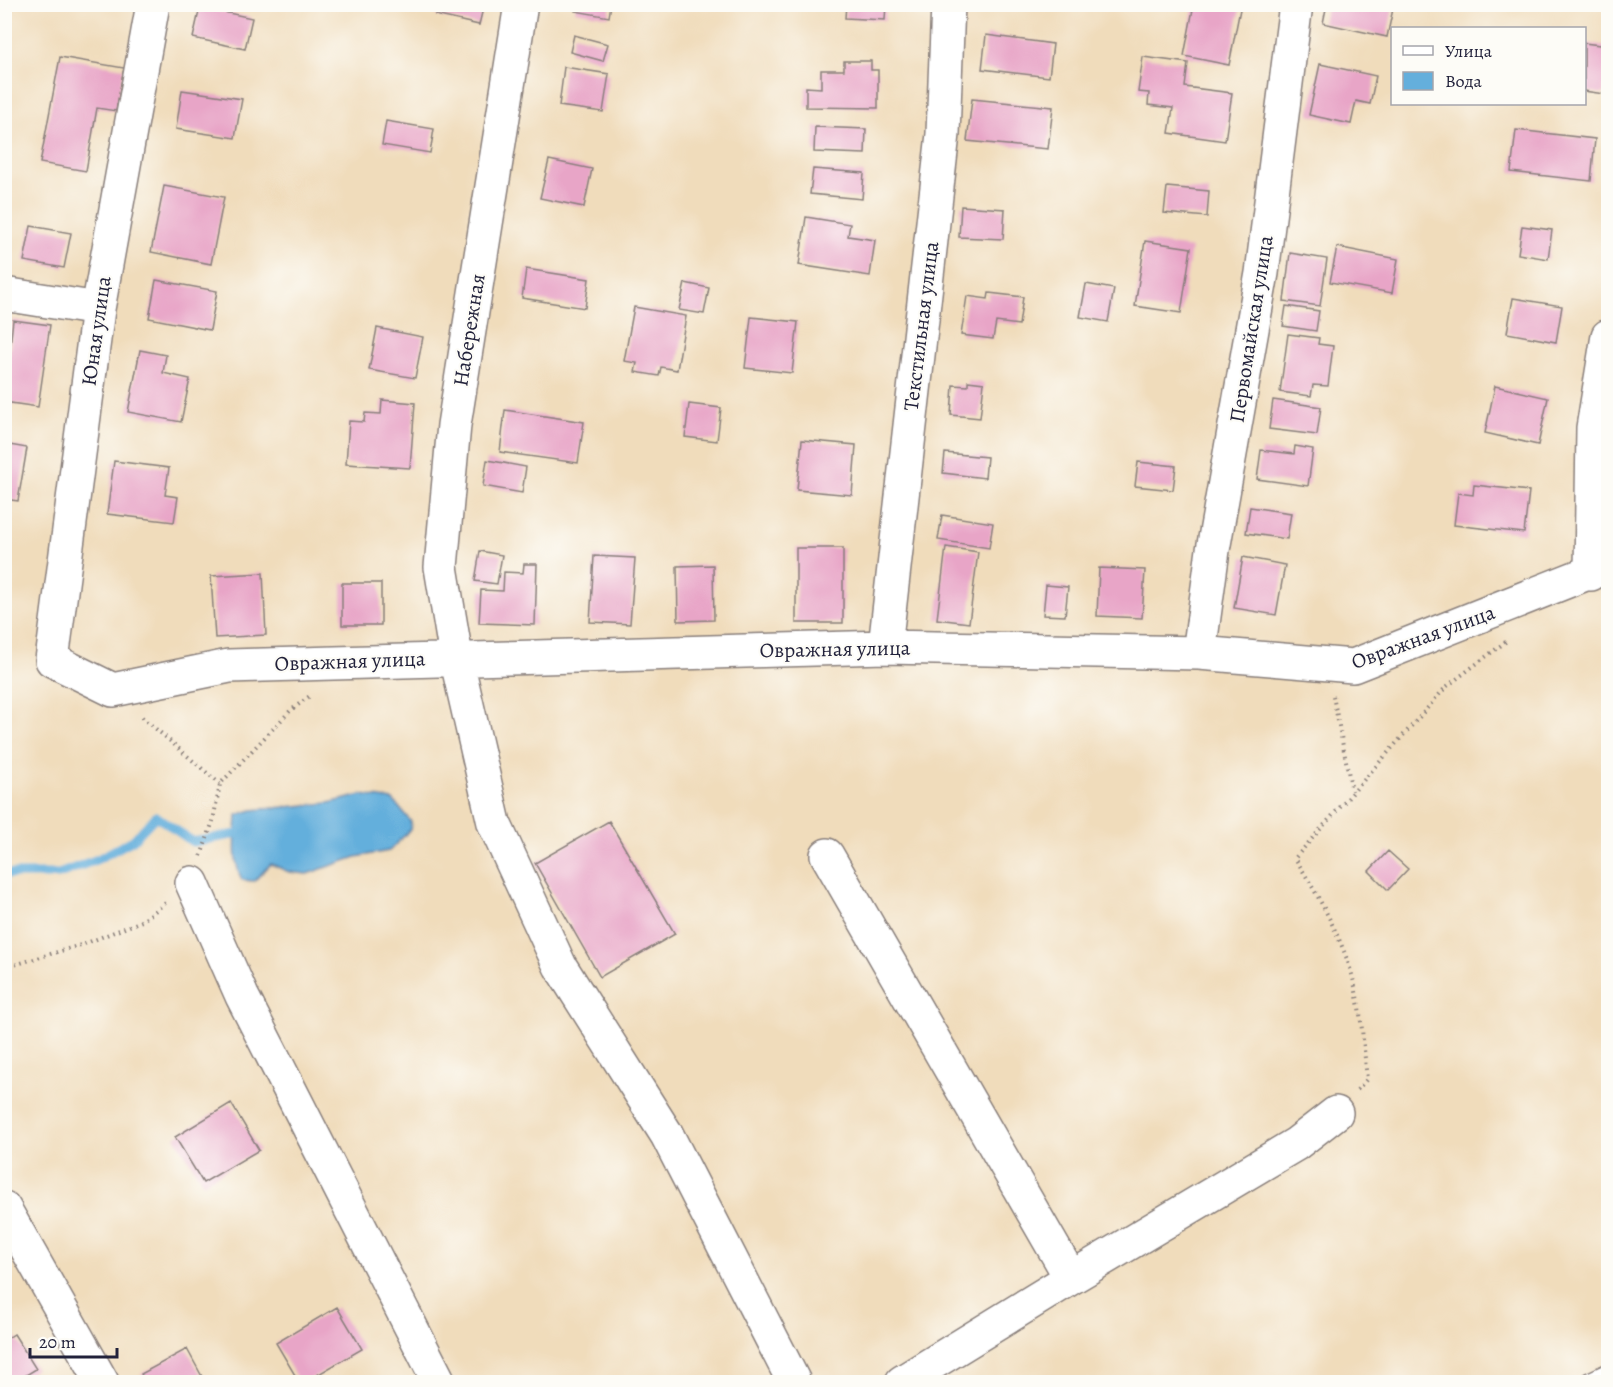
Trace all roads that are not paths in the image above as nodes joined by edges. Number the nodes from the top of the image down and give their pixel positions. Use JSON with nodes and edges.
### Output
{"nodes":[{"id":1,"x":153,"y":4,"type":"edge"},
{"id":2,"x":521,"y":4,"type":"edge"},
{"id":3,"x":948,"y":4,"type":"edge"},
{"id":4,"x":1296,"y":4,"type":"edge"},
{"id":5,"x":4,"y":294,"type":"edge"},
{"id":6,"x":98,"y":309,"type":"junction"},
{"id":7,"x":1608,"y":336,"type":"edge"},
{"id":8,"x":1600,"y":570,"type":"edge"},
{"id":9,"x":885,"y":646,"type":"junction"},
{"id":10,"x":1199,"y":653,"type":"junction"},
{"id":11,"x":456,"y":657,"type":"junction"},
{"id":12,"x":112,"y":690,"type":"joint"},
{"id":13,"x":827,"y":855,"type":"dead end"},
{"id":14,"x":192,"y":883,"type":"road end"},
{"id":15,"x":1336,"y":1113,"type":"road end"},
{"id":16,"x":4,"y":1208,"type":"edge"},
{"id":17,"x":1071,"y":1278,"type":"junction"},
{"id":18,"x":1608,"y":1372,"type":"edge"},
{"id":19,"x":102,"y":1383,"type":"edge"},
{"id":20,"x":439,"y":1383,"type":"edge"},
{"id":21,"x":794,"y":1383,"type":"edge"},
{"id":22,"x":902,"y":1383,"type":"edge"},
{"id":23,"x":1589,"y":1383,"type":"edge"}],
"edges":[{"from":1,"to":6,"type":"street","name":"Юная улица"},
{"from":2,"to":11,"type":"street","name":"Набережная"},
{"from":3,"to":9,"type":"street","name":"Текстильная улица"},
{"from":4,"to":10,"type":"street","name":"Первомайская улица"},
{"from":5,"to":6,"type":"street"},
{"from":6,"to":12,"type":"street","name":"Юная улица"},
{"from":7,"to":8,"type":"street"},
{"from":8,"to":10,"type":"street","name":"Овражная улица"},
{"from":9,"to":10,"type":"street","name":"Овражная улица"},
{"from":9,"to":11,"type":"street","name":"Овражная улица"},
{"from":11,"to":12,"type":"street","name":"Овражная улица"},
{"from":11,"to":21,"type":"street","name":"Набережная"},
{"from":13,"to":17,"type":"street"},
{"from":14,"to":20,"type":"street"},
{"from":15,"to":17,"type":"street"},
{"from":16,"to":19,"type":"street"},
{"from":17,"to":22,"type":"street"},
{"from":18,"to":23,"type":"lane"}]}
